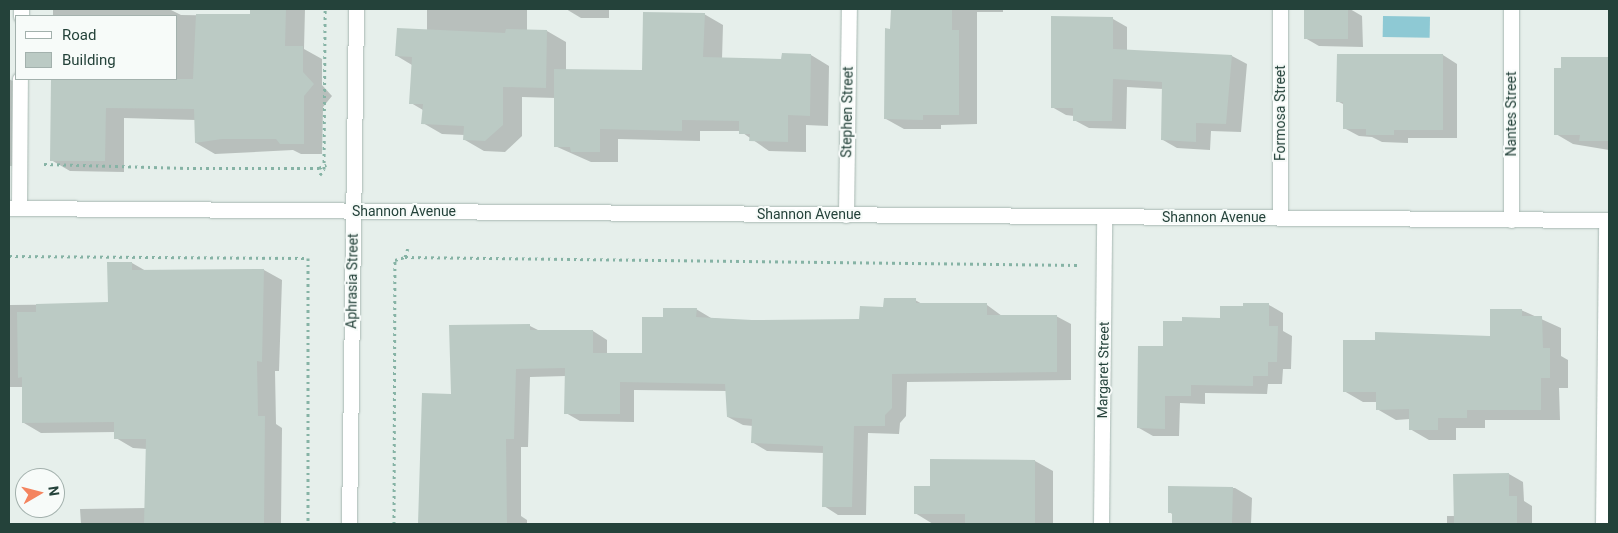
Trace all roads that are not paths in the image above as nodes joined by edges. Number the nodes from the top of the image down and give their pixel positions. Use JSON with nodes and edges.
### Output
{"nodes":[{"id":1,"x":356,"y":9,"type":"edge"},
{"id":2,"x":849,"y":9,"type":"edge"},
{"id":3,"x":1280,"y":9,"type":"edge"},
{"id":4,"x":1511,"y":9,"type":"edge"},
{"id":5,"x":20,"y":80,"type":"edge"},
{"id":6,"x":14,"y":208,"type":"edge"},
{"id":7,"x":353,"y":211,"type":"junction"},
{"id":8,"x":846,"y":215,"type":"junction"},
{"id":9,"x":1104,"y":217,"type":"junction"},
{"id":10,"x":1280,"y":218,"type":"junction"},
{"id":11,"x":1511,"y":220,"type":"junction"},
{"id":12,"x":1608,"y":220,"type":"edge"},
{"id":13,"x":349,"y":524,"type":"edge"},
{"id":14,"x":1102,"y":524,"type":"edge"},
{"id":15,"x":1603,"y":524,"type":"edge"}],
"edges":[{"from":1,"to":7,"type":"main road","name":"Aphrasia Street"},
{"from":2,"to":8,"type":"main road","name":"Stephen Street"},
{"from":3,"to":10,"type":"main road","name":"Formosa Street"},
{"from":4,"to":11,"type":"main road","name":"Nantes Street"},
{"from":5,"to":6,"type":"main road"},
{"from":6,"to":7,"type":"main road","name":"Shannon Avenue"},
{"from":7,"to":8,"type":"main road","name":"Shannon Avenue"},
{"from":7,"to":13,"type":"main road","name":"Aphrasia Street"},
{"from":8,"to":9,"type":"main road","name":"Shannon Avenue"},
{"from":9,"to":10,"type":"main road","name":"Shannon Avenue"},
{"from":9,"to":14,"type":"main road","name":"Margaret Street"},
{"from":10,"to":11,"type":"main road","name":"Shannon Avenue"},
{"from":11,"to":12,"type":"main road","name":"Shannon Avenue"},
{"from":12,"to":15,"type":"main road"}]}
